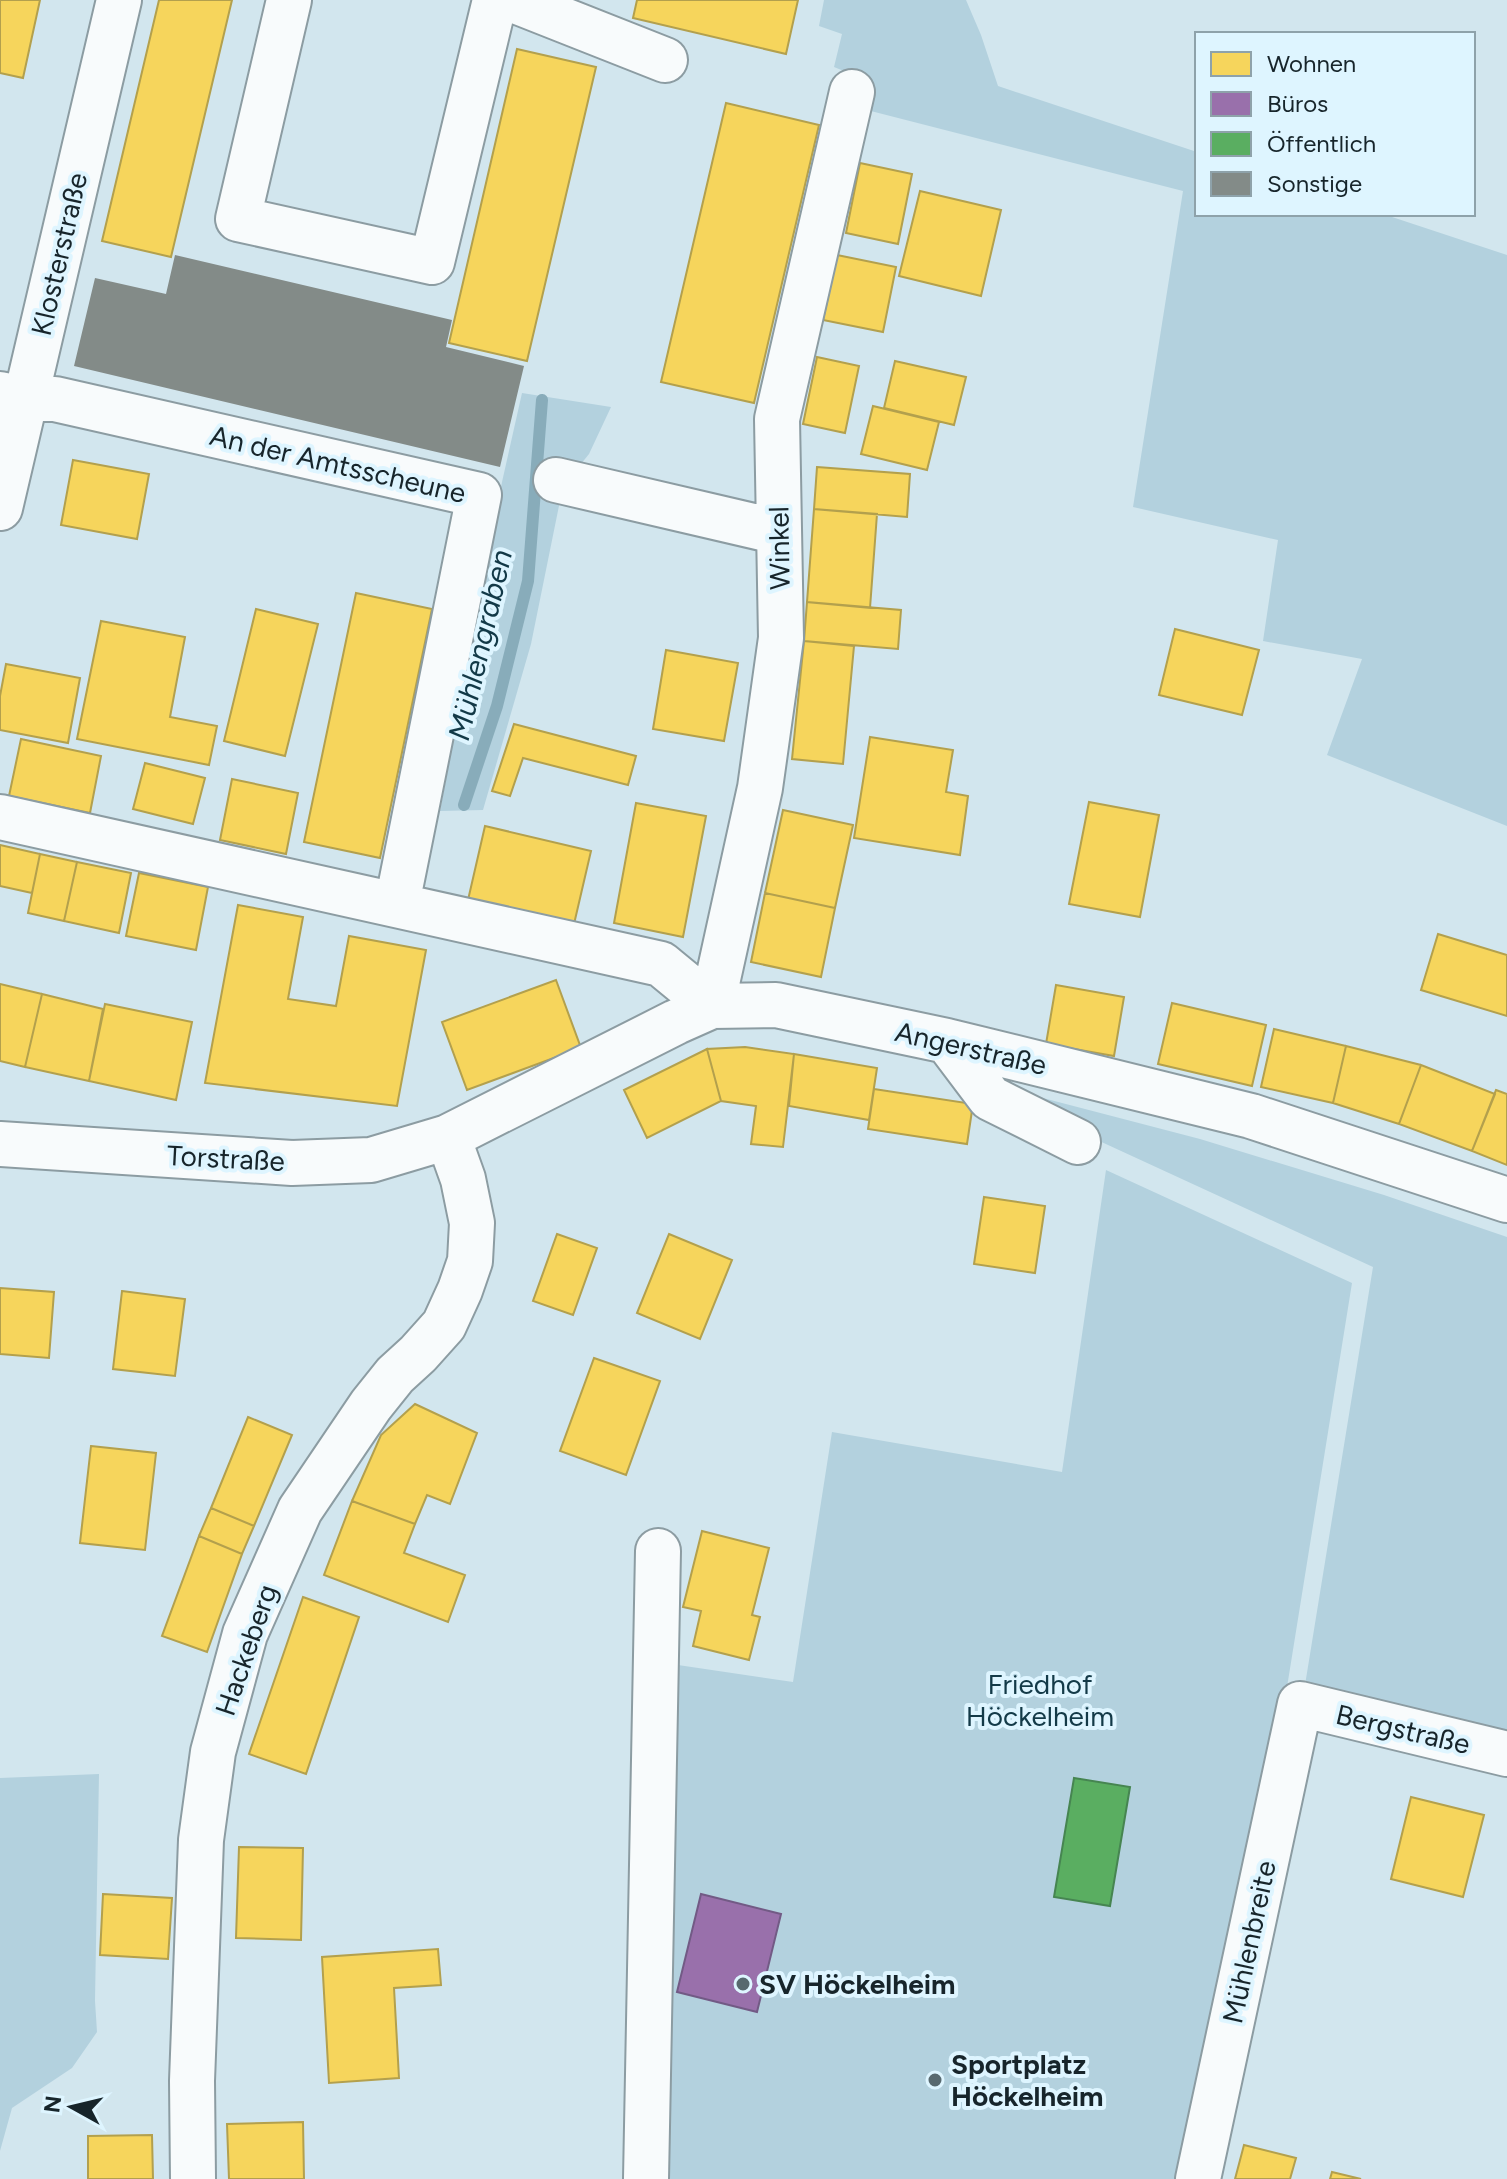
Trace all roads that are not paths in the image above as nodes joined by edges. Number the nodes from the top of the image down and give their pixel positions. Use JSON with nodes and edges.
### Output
{"nodes":[{"id":1,"x":119,"y":0,"type":"edge"},
{"id":2,"x":289,"y":0,"type":"edge"},
{"id":3,"x":495,"y":0,"type":"edge"},
{"id":4,"x":513,"y":0,"type":"edge"},
{"id":5,"x":665,"y":60,"type":"dead end"},
{"id":6,"x":852,"y":92,"type":"dead end"},
{"id":7,"x":12,"y":397,"type":"edge"},
{"id":8,"x":556,"y":480,"type":"dead end"},
{"id":9,"x":0,"y":508,"type":"edge"},
{"id":10,"x":779,"y":532,"type":"junction"},
{"id":11,"x":0,"y":817,"type":"edge"},
{"id":12,"x":397,"y":904,"type":"junction"},
{"id":13,"x":712,"y":1006,"type":"junction"},
{"id":14,"x":947,"y":1041,"type":"junction"},
{"id":15,"x":448,"y":1137,"type":"junction"},
{"id":16,"x":1078,"y":1142,"type":"dead end"},
{"id":17,"x":0,"y":1144,"type":"edge"},
{"id":18,"x":1507,"y":1200,"type":"edge"},
{"id":19,"x":658,"y":1551,"type":"dead end"},
{"id":20,"x":1300,"y":1704,"type":"joint"},
{"id":21,"x":1507,"y":1754,"type":"edge"},
{"id":22,"x":193,"y":2179,"type":"edge"},
{"id":23,"x":646,"y":2179,"type":"edge"},
{"id":24,"x":1198,"y":2179,"type":"edge"}],
"edges":[{"from":1,"to":7,"type":"street","name":"Klosterstraße"},
{"from":2,"to":3,"type":"street"},
{"from":4,"to":5,"type":"street"},
{"from":6,"to":10,"type":"street","name":"Winkel"},
{"from":7,"to":9,"type":"street","name":"Klosterstraße"},
{"from":7,"to":12,"type":"street","name":"An der Amtsscheune"},
{"from":8,"to":10,"type":"street"},
{"from":10,"to":13,"type":"street","name":"Winkel"},
{"from":11,"to":12,"type":"street"},
{"from":12,"to":13,"type":"street"},
{"from":13,"to":14,"type":"street","name":"Angerstraße"},
{"from":13,"to":15,"type":"street","name":"Angerstraße"},
{"from":14,"to":16,"type":"street"},
{"from":14,"to":18,"type":"street","name":"Angerstraße"},
{"from":15,"to":17,"type":"street","name":"Torstraße"},
{"from":15,"to":22,"type":"street","name":"Hackeberg"},
{"from":19,"to":23,"type":"street"},
{"from":20,"to":21,"type":"street","name":"Bergstraße"},
{"from":20,"to":24,"type":"street","name":"Mühlenbreite"}]}
